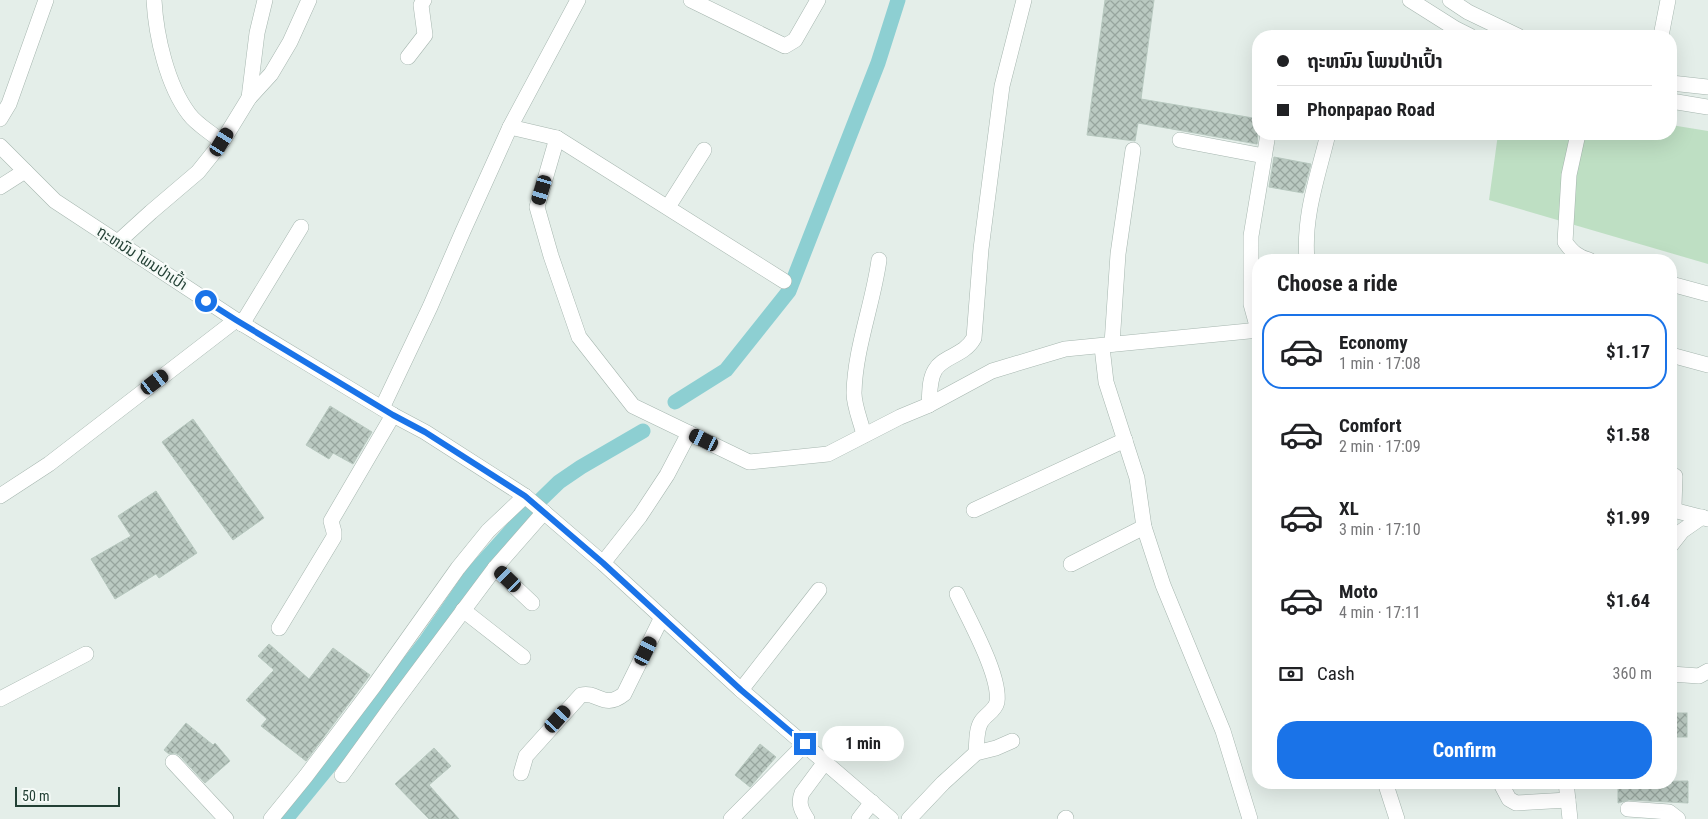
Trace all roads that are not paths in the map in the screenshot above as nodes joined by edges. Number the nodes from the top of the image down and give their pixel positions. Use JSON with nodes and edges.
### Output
{"nodes":[{"id":1,"x":46,"y":0,"type":"edge"},
{"id":2,"x":154,"y":0,"type":"edge"},
{"id":3,"x":266,"y":0,"type":"edge"},
{"id":4,"x":309,"y":0,"type":"edge"},
{"id":5,"x":424,"y":0,"type":"edge"},
{"id":6,"x":578,"y":0,"type":"edge"},
{"id":7,"x":691,"y":0,"type":"edge"},
{"id":8,"x":818,"y":0,"type":"edge"},
{"id":9,"x":1024,"y":0,"type":"edge"},
{"id":10,"x":1410,"y":0,"type":"edge"},
{"id":11,"x":1450,"y":0,"type":"edge"},
{"id":12,"x":1668,"y":0,"type":"edge"},
{"id":13,"x":1456,"y":30,"type":"edge"},
{"id":14,"x":1506,"y":30,"type":"edge"},
{"id":15,"x":1663,"y":30,"type":"edge"},
{"id":16,"x":408,"y":56,"type":"dead end"},
{"id":17,"x":1677,"y":84,"type":"edge"},
{"id":18,"x":1708,"y":87,"type":"edge"},
{"id":19,"x":249,"y":98,"type":"junction"},
{"id":20,"x":1677,"y":102,"type":"edge"},
{"id":21,"x":1708,"y":107,"type":"edge"},
{"id":22,"x":0,"y":119,"type":"edge"},
{"id":23,"x":510,"y":127,"type":"junction"},
{"id":24,"x":557,"y":138,"type":"junction"},
{"id":25,"x":1180,"y":140,"type":"dead end"},
{"id":26,"x":1267,"y":140,"type":"edge"},
{"id":27,"x":1326,"y":140,"type":"edge"},
{"id":28,"x":1577,"y":140,"type":"edge"},
{"id":29,"x":222,"y":142,"type":"junction"},
{"id":30,"x":0,"y":146,"type":"edge"},
{"id":31,"x":704,"y":150,"type":"dead end"},
{"id":32,"x":1133,"y":150,"type":"dead end"},
{"id":33,"x":1264,"y":156,"type":"junction"},
{"id":34,"x":25,"y":171,"type":"junction"},
{"id":35,"x":0,"y":187,"type":"edge"},
{"id":36,"x":668,"y":207,"type":"junction"},
{"id":37,"x":301,"y":227,"type":"dead end"},
{"id":38,"x":118,"y":242,"type":"junction"},
{"id":39,"x":1307,"y":254,"type":"edge"},
{"id":40,"x":1576,"y":254,"type":"edge"},
{"id":41,"x":879,"y":260,"type":"dead end"},
{"id":42,"x":784,"y":281,"type":"dead end"},
{"id":43,"x":1677,"y":286,"type":"edge"},
{"id":44,"x":1708,"y":294,"type":"edge"},
{"id":45,"x":1252,"y":307,"type":"edge"},
{"id":46,"x":239,"y":322,"type":"junction"},
{"id":47,"x":1252,"y":332,"type":"edge"},
{"id":48,"x":1107,"y":345,"type":"junction"},
{"id":49,"x":1677,"y":357,"type":"edge"},
{"id":50,"x":1708,"y":365,"type":"edge"},
{"id":51,"x":929,"y":404,"type":"junction"},
{"id":52,"x":388,"y":412,"type":"junction"},
{"id":53,"x":689,"y":433,"type":"junction"},
{"id":54,"x":864,"y":435,"type":"junction"},
{"id":55,"x":1125,"y":440,"type":"junction"},
{"id":56,"x":0,"y":496,"type":"edge"},
{"id":57,"x":525,"y":496,"type":"junction"},
{"id":58,"x":542,"y":510,"type":"junction"},
{"id":59,"x":974,"y":510,"type":"dead end"},
{"id":60,"x":1677,"y":512,"type":"edge"},
{"id":61,"x":1705,"y":518,"type":"edge"},
{"id":62,"x":1144,"y":526,"type":"junction"},
{"id":63,"x":1677,"y":537,"type":"edge"},
{"id":64,"x":603,"y":563,"type":"junction"},
{"id":65,"x":1071,"y":564,"type":"dead end"},
{"id":66,"x":495,"y":568,"type":"junction"},
{"id":67,"x":819,"y":590,"type":"dead end"},
{"id":68,"x":957,"y":594,"type":"dead end"},
{"id":69,"x":532,"y":603,"type":"dead end"},
{"id":70,"x":463,"y":610,"type":"junction"},
{"id":71,"x":662,"y":617,"type":"junction"},
{"id":72,"x":278,"y":628,"type":"dead end"},
{"id":73,"x":86,"y":654,"type":"dead end"},
{"id":74,"x":523,"y":657,"type":"dead end"},
{"id":75,"x":1708,"y":672,"type":"edge"},
{"id":76,"x":1677,"y":674,"type":"edge"},
{"id":77,"x":741,"y":690,"type":"junction"},
{"id":78,"x":0,"y":699,"type":"edge"},
{"id":79,"x":1012,"y":740,"type":"dead end"},
{"id":80,"x":805,"y":744,"type":"junction"},
{"id":81,"x":976,"y":753,"type":"junction"},
{"id":82,"x":172,"y":762,"type":"dead end"},
{"id":83,"x":825,"y":762,"type":"junction"},
{"id":84,"x":521,"y":773,"type":"dead end"},
{"id":85,"x":342,"y":775,"type":"dead end"},
{"id":86,"x":1387,"y":789,"type":"edge"},
{"id":87,"x":1504,"y":789,"type":"edge"},
{"id":88,"x":1567,"y":789,"type":"edge"},
{"id":89,"x":1568,"y":800,"type":"junction"},
{"id":90,"x":872,"y":802,"type":"junction"},
{"id":91,"x":1628,"y":809,"type":"dead end"},
{"id":92,"x":226,"y":819,"type":"edge"},
{"id":93,"x":272,"y":819,"type":"edge"},
{"id":94,"x":731,"y":819,"type":"edge"},
{"id":95,"x":807,"y":819,"type":"edge"},
{"id":96,"x":859,"y":819,"type":"edge"},
{"id":97,"x":892,"y":819,"type":"edge"},
{"id":98,"x":909,"y":819,"type":"edge"},
{"id":99,"x":1250,"y":819,"type":"edge"},
{"id":100,"x":1397,"y":819,"type":"edge"},
{"id":101,"x":1570,"y":819,"type":"edge"},
{"id":102,"x":1678,"y":819,"type":"edge"}],
"edges":[{"from":1,"to":22,"type":"street"},
{"from":2,"to":29,"type":"street"},
{"from":3,"to":19,"type":"street"},
{"from":4,"to":19,"type":"street"},
{"from":5,"to":16,"type":"street"},
{"from":6,"to":23,"type":"street"},
{"from":7,"to":8,"type":"street"},
{"from":9,"to":51,"type":"street"},
{"from":10,"to":13,"type":"street"},
{"from":11,"to":14,"type":"street"},
{"from":12,"to":15,"type":"street"},
{"from":17,"to":18,"type":"street"},
{"from":19,"to":29,"type":"street"},
{"from":20,"to":21,"type":"street"},
{"from":23,"to":24,"type":"street"},
{"from":23,"to":52,"type":"street"},
{"from":24,"to":36,"type":"street"},
{"from":24,"to":53,"type":"street"},
{"from":25,"to":33,"type":"street"},
{"from":26,"to":33,"type":"street"},
{"from":27,"to":39,"type":"street"},
{"from":28,"to":40,"type":"street"},
{"from":29,"to":38,"type":"street"},
{"from":30,"to":34,"type":"street","name":"ຖະຫນົນ ໂພນປ່າເປົ້າ"},
{"from":31,"to":36,"type":"street"},
{"from":32,"to":48,"type":"street"},
{"from":33,"to":45,"type":"street"},
{"from":34,"to":35,"type":"street"},
{"from":34,"to":38,"type":"street","name":"ຖະຫນົນ ໂພນປ່າເປົ້າ"},
{"from":36,"to":42,"type":"street"},
{"from":37,"to":46,"type":"street"},
{"from":38,"to":46,"type":"street","name":"ຖະຫນົນ ໂພນປ່າເປົ້າ"},
{"from":41,"to":54,"type":"street"},
{"from":43,"to":44,"type":"street"},
{"from":46,"to":52,"type":"street","name":"ຖະຫນົນ ໂພນປ່າເປົ້າ"},
{"from":46,"to":56,"type":"street"},
{"from":47,"to":48,"type":"street"},
{"from":48,"to":51,"type":"street"},
{"from":48,"to":55,"type":"street"},
{"from":49,"to":50,"type":"street"},
{"from":51,"to":54,"type":"street"},
{"from":52,"to":57,"type":"street","name":"ຖະຫນົນ ໂພນປ່າເປົ້າ"},
{"from":52,"to":72,"type":"street"},
{"from":53,"to":54,"type":"street"},
{"from":53,"to":64,"type":"street"},
{"from":55,"to":59,"type":"street"},
{"from":55,"to":62,"type":"street"},
{"from":57,"to":58,"type":"street","name":"ຖະຫນົນ ໂພນປ່າເປົ້າ"},
{"from":57,"to":93,"type":"street"},
{"from":58,"to":64,"type":"street","name":"ຖະຫນົນ ໂພນປ່າເປົ້າ"},
{"from":58,"to":66,"type":"street"},
{"from":60,"to":61,"type":"street"},
{"from":61,"to":63,"type":"street"},
{"from":62,"to":65,"type":"street"},
{"from":62,"to":99,"type":"street"},
{"from":64,"to":71,"type":"street","name":"ຖະຫນົນ ໂພນປ່າເປົ້າ"},
{"from":66,"to":69,"type":"street"},
{"from":66,"to":70,"type":"street"},
{"from":67,"to":77,"type":"street"},
{"from":68,"to":81,"type":"street"},
{"from":70,"to":74,"type":"street"},
{"from":70,"to":85,"type":"street"},
{"from":71,"to":77,"type":"street","name":"ຖະຫນົນ ໂພນປ່າເປົ້າ"},
{"from":71,"to":84,"type":"street"},
{"from":73,"to":78,"type":"street"},
{"from":75,"to":76,"type":"street"},
{"from":77,"to":80,"type":"street","name":"ຖະຫນົນ ໂພນປ່າເປົ້າ"},
{"from":79,"to":81,"type":"street"},
{"from":80,"to":83,"type":"street","name":"ຖະຫນົນ ໂພນປ່າເປົ້າ"},
{"from":80,"to":94,"type":"street"},
{"from":81,"to":98,"type":"street"},
{"from":82,"to":92,"type":"street"},
{"from":83,"to":90,"type":"street","name":"ຖະຫນົນ ໂພນປ່າເປົ້າ"},
{"from":83,"to":95,"type":"street"},
{"from":86,"to":100,"type":"street"},
{"from":87,"to":89,"type":"street"},
{"from":88,"to":89,"type":"street"},
{"from":89,"to":101,"type":"street"},
{"from":90,"to":96,"type":"street"},
{"from":90,"to":97,"type":"street","name":"ຖະຫນົນ ໂພນປ່າເປົ້າ"},
{"from":91,"to":102,"type":"street"}]}
